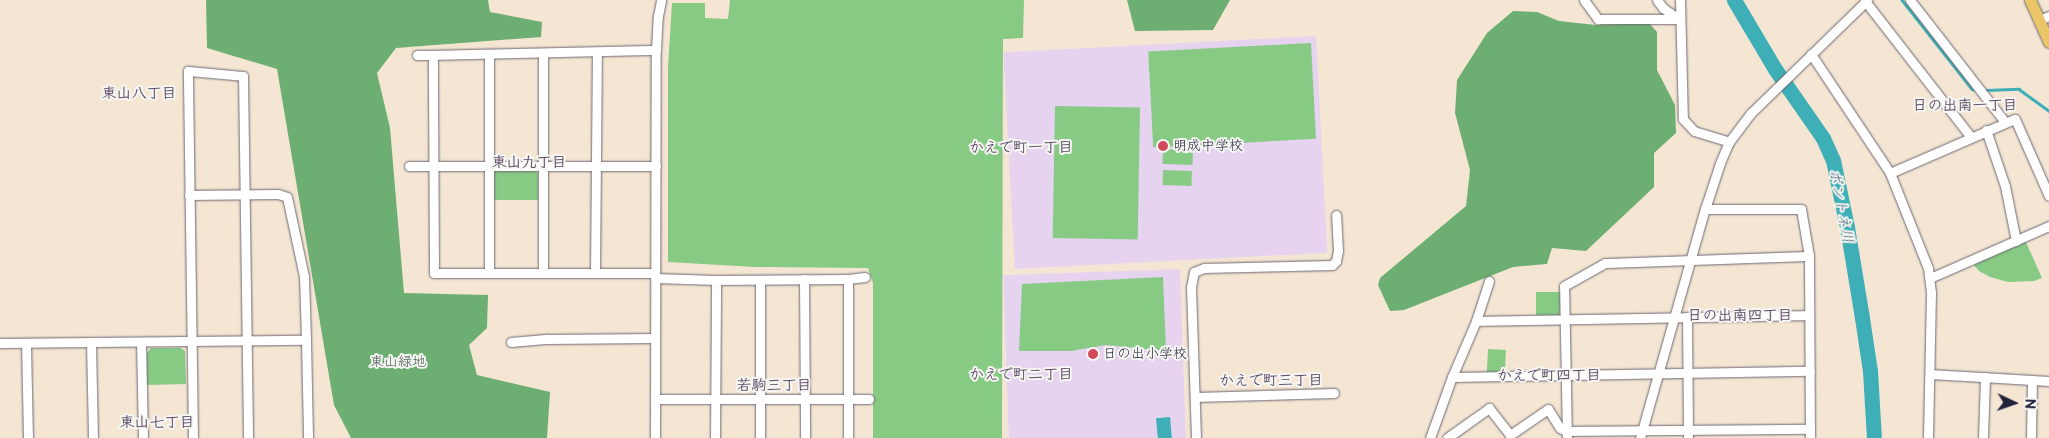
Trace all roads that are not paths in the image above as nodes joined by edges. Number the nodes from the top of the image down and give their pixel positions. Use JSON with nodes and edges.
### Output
{"nodes":[{"id":1,"x":662,"y":0,"type":"edge"},
{"id":2,"x":1584,"y":0,"type":"edge"},
{"id":3,"x":1657,"y":0,"type":"edge"},
{"id":4,"x":1680,"y":0,"type":"edge"},
{"id":5,"x":1910,"y":0,"type":"edge"},
{"id":6,"x":2030,"y":0,"type":"edge"},
{"id":7,"x":1861,"y":2,"type":"edge"},
{"id":8,"x":2044,"y":18,"type":"edge"},
{"id":9,"x":1680,"y":19,"type":"junction"},
{"id":10,"x":2049,"y":42,"type":"edge"},
{"id":11,"x":656,"y":50,"type":"junction"},
{"id":12,"x":597,"y":52,"type":"junction"},
{"id":13,"x":543,"y":54,"type":"junction"},
{"id":14,"x":1811,"y":54,"type":"junction"},
{"id":15,"x":417,"y":55,"type":"dead end"},
{"id":16,"x":434,"y":55,"type":"junction"},
{"id":17,"x":490,"y":55,"type":"junction"},
{"id":18,"x":2005,"y":122,"type":"junction"},
{"id":19,"x":1986,"y":130,"type":"junction"},
{"id":20,"x":1971,"y":137,"type":"junction"},
{"id":21,"x":1729,"y":142,"type":"junction"},
{"id":22,"x":409,"y":166,"type":"dead end"},
{"id":23,"x":434,"y":166,"type":"junction"},
{"id":24,"x":489,"y":166,"type":"junction"},
{"id":25,"x":543,"y":166,"type":"junction"},
{"id":26,"x":596,"y":166,"type":"junction"},
{"id":27,"x":656,"y":166,"type":"junction"},
{"id":28,"x":1890,"y":173,"type":"junction"},
{"id":29,"x":244,"y":194,"type":"junction"},
{"id":30,"x":190,"y":195,"type":"junction"},
{"id":31,"x":2049,"y":196,"type":"edge"},
{"id":32,"x":1705,"y":209,"type":"junction"},
{"id":33,"x":1336,"y":215,"type":"dead end"},
{"id":34,"x":2049,"y":226,"type":"edge"},
{"id":35,"x":2016,"y":241,"type":"junction"},
{"id":36,"x":1809,"y":256,"type":"junction"},
{"id":37,"x":1691,"y":259,"type":"junction"},
{"id":38,"x":488,"y":273,"type":"junction"},
{"id":39,"x":543,"y":273,"type":"junction"},
{"id":40,"x":595,"y":273,"type":"junction"},
{"id":41,"x":655,"y":276,"type":"junction"},
{"id":42,"x":865,"y":277,"type":"dead end"},
{"id":43,"x":1930,"y":278,"type":"junction"},
{"id":44,"x":804,"y":279,"type":"junction"},
{"id":45,"x":848,"y":279,"type":"junction"},
{"id":46,"x":716,"y":280,"type":"junction"},
{"id":47,"x":760,"y":280,"type":"junction"},
{"id":48,"x":1489,"y":281,"type":"dead end"},
{"id":49,"x":1810,"y":315,"type":"junction"},
{"id":50,"x":1675,"y":316,"type":"junction"},
{"id":51,"x":1688,"y":317,"type":"junction"},
{"id":52,"x":1564,"y":319,"type":"junction"},
{"id":53,"x":1476,"y":321,"type":"junction"},
{"id":54,"x":655,"y":338,"type":"junction"},
{"id":55,"x":246,"y":340,"type":"junction"},
{"id":56,"x":306,"y":340,"type":"junction"},
{"id":57,"x":192,"y":341,"type":"junction"},
{"id":58,"x":91,"y":342,"type":"junction"},
{"id":59,"x":141,"y":342,"type":"junction"},
{"id":60,"x":511,"y":342,"type":"dead end"},
{"id":61,"x":0,"y":343,"type":"edge"},
{"id":62,"x":26,"y":343,"type":"junction"},
{"id":63,"x":1810,"y":371,"type":"junction"},
{"id":64,"x":1658,"y":374,"type":"junction"},
{"id":65,"x":1688,"y":374,"type":"junction"},
{"id":66,"x":1930,"y":374,"type":"junction"},
{"id":67,"x":1565,"y":375,"type":"junction"},
{"id":68,"x":1452,"y":377,"type":"junction"},
{"id":69,"x":1985,"y":377,"type":"junction"},
{"id":70,"x":2032,"y":380,"type":"junction"},
{"id":71,"x":2049,"y":381,"type":"edge"},
{"id":72,"x":1334,"y":393,"type":"dead end"},
{"id":73,"x":1195,"y":397,"type":"junction"},
{"id":74,"x":655,"y":399,"type":"junction"},
{"id":75,"x":714,"y":399,"type":"junction"},
{"id":76,"x":760,"y":399,"type":"junction"},
{"id":77,"x":869,"y":399,"type":"dead end"},
{"id":78,"x":805,"y":400,"type":"junction"},
{"id":79,"x":848,"y":400,"type":"junction"},
{"id":80,"x":1810,"y":433,"type":"edge"},
{"id":81,"x":1641,"y":434,"type":"edge"},
{"id":82,"x":1688,"y":434,"type":"edge"},
{"id":83,"x":1566,"y":435,"type":"edge"},
{"id":84,"x":1509,"y":437,"type":"edge"},
{"id":85,"x":28,"y":438,"type":"edge"},
{"id":86,"x":93,"y":438,"type":"edge"},
{"id":87,"x":143,"y":438,"type":"edge"},
{"id":88,"x":193,"y":438,"type":"edge"},
{"id":89,"x":248,"y":438,"type":"edge"},
{"id":90,"x":308,"y":438,"type":"edge"},
{"id":91,"x":655,"y":438,"type":"edge"},
{"id":92,"x":715,"y":438,"type":"edge"},
{"id":93,"x":760,"y":438,"type":"edge"},
{"id":94,"x":805,"y":438,"type":"edge"},
{"id":95,"x":848,"y":438,"type":"edge"},
{"id":96,"x":1196,"y":438,"type":"edge"},
{"id":97,"x":1430,"y":438,"type":"edge"},
{"id":98,"x":1447,"y":438,"type":"edge"},
{"id":99,"x":1928,"y":438,"type":"edge"},
{"id":100,"x":1982,"y":438,"type":"edge"},
{"id":101,"x":2031,"y":438,"type":"edge"}],
"edges":[{"from":1,"to":11,"type":"street"},
{"from":2,"to":9,"type":"street"},
{"from":3,"to":9,"type":"street"},
{"from":4,"to":9,"type":"street"},
{"from":5,"to":18,"type":"street"},
{"from":6,"to":8,"type":"main road"},
{"from":7,"to":14,"type":"street"},
{"from":7,"to":20,"type":"street"},
{"from":8,"to":10,"type":"main road"},
{"from":9,"to":21,"type":"street"},
{"from":11,"to":12,"type":"street"},
{"from":11,"to":27,"type":"street"},
{"from":12,"to":13,"type":"street"},
{"from":12,"to":26,"type":"street"},
{"from":13,"to":17,"type":"street"},
{"from":13,"to":25,"type":"street"},
{"from":14,"to":21,"type":"street"},
{"from":14,"to":28,"type":"street"},
{"from":15,"to":16,"type":"street"},
{"from":16,"to":17,"type":"street"},
{"from":16,"to":23,"type":"street"},
{"from":17,"to":24,"type":"street"},
{"from":18,"to":19,"type":"street"},
{"from":18,"to":31,"type":"street"},
{"from":19,"to":20,"type":"street"},
{"from":19,"to":35,"type":"street"},
{"from":20,"to":28,"type":"street"},
{"from":21,"to":32,"type":"street"},
{"from":22,"to":23,"type":"street"},
{"from":23,"to":24,"type":"street"},
{"from":23,"to":38,"type":"street"},
{"from":24,"to":25,"type":"street"},
{"from":24,"to":38,"type":"street"},
{"from":25,"to":26,"type":"street"},
{"from":25,"to":39,"type":"street"},
{"from":26,"to":27,"type":"street"},
{"from":26,"to":40,"type":"street"},
{"from":27,"to":41,"type":"street"},
{"from":28,"to":43,"type":"street"},
{"from":29,"to":30,"type":"street"},
{"from":29,"to":30,"type":"street"},
{"from":29,"to":55,"type":"street"},
{"from":29,"to":56,"type":"street"},
{"from":30,"to":57,"type":"street"},
{"from":32,"to":36,"type":"street"},
{"from":32,"to":37,"type":"street"},
{"from":33,"to":73,"type":"street"},
{"from":34,"to":35,"type":"street"},
{"from":35,"to":43,"type":"street"},
{"from":36,"to":37,"type":"street"},
{"from":36,"to":49,"type":"street"},
{"from":37,"to":50,"type":"street"},
{"from":37,"to":52,"type":"street"},
{"from":38,"to":39,"type":"street"},
{"from":39,"to":40,"type":"street"},
{"from":40,"to":41,"type":"street"},
{"from":41,"to":46,"type":"street"},
{"from":41,"to":54,"type":"street"},
{"from":42,"to":45,"type":"street"},
{"from":43,"to":66,"type":"street"},
{"from":44,"to":45,"type":"street"},
{"from":44,"to":47,"type":"street"},
{"from":44,"to":78,"type":"street"},
{"from":45,"to":79,"type":"street"},
{"from":46,"to":47,"type":"street"},
{"from":46,"to":75,"type":"street"},
{"from":47,"to":76,"type":"street"},
{"from":48,"to":53,"type":"street"},
{"from":49,"to":51,"type":"street"},
{"from":49,"to":63,"type":"street"},
{"from":50,"to":51,"type":"street"},
{"from":50,"to":52,"type":"street"},
{"from":50,"to":64,"type":"street"},
{"from":51,"to":65,"type":"street"},
{"from":52,"to":53,"type":"street"},
{"from":52,"to":67,"type":"street"},
{"from":53,"to":68,"type":"street"},
{"from":54,"to":60,"type":"street"},
{"from":54,"to":74,"type":"street"},
{"from":55,"to":56,"type":"street"},
{"from":55,"to":57,"type":"street"},
{"from":55,"to":89,"type":"street"},
{"from":56,"to":90,"type":"street"},
{"from":57,"to":59,"type":"street"},
{"from":57,"to":88,"type":"street"},
{"from":58,"to":59,"type":"street"},
{"from":58,"to":62,"type":"street"},
{"from":58,"to":86,"type":"street"},
{"from":59,"to":87,"type":"street"},
{"from":61,"to":62,"type":"street"},
{"from":62,"to":85,"type":"street"},
{"from":63,"to":65,"type":"street"},
{"from":63,"to":80,"type":"street"},
{"from":64,"to":65,"type":"street"},
{"from":64,"to":67,"type":"street"},
{"from":64,"to":81,"type":"street"},
{"from":65,"to":82,"type":"street"},
{"from":66,"to":69,"type":"street"},
{"from":66,"to":99,"type":"street"},
{"from":67,"to":68,"type":"street"},
{"from":67,"to":83,"type":"street"},
{"from":68,"to":97,"type":"street"},
{"from":69,"to":70,"type":"street"},
{"from":69,"to":100,"type":"street"},
{"from":70,"to":71,"type":"street"},
{"from":70,"to":101,"type":"street"},
{"from":72,"to":73,"type":"street"},
{"from":73,"to":96,"type":"street"},
{"from":74,"to":75,"type":"street"},
{"from":74,"to":91,"type":"street"},
{"from":75,"to":76,"type":"street"},
{"from":75,"to":92,"type":"street"},
{"from":76,"to":78,"type":"street"},
{"from":76,"to":93,"type":"street"},
{"from":77,"to":79,"type":"street"},
{"from":78,"to":79,"type":"street"},
{"from":78,"to":94,"type":"street"},
{"from":79,"to":95,"type":"street"},
{"from":80,"to":82,"type":"street"},
{"from":81,"to":82,"type":"street"},
{"from":81,"to":83,"type":"street"},
{"from":83,"to":84,"type":"street"},
{"from":84,"to":98,"type":"street"}]}
